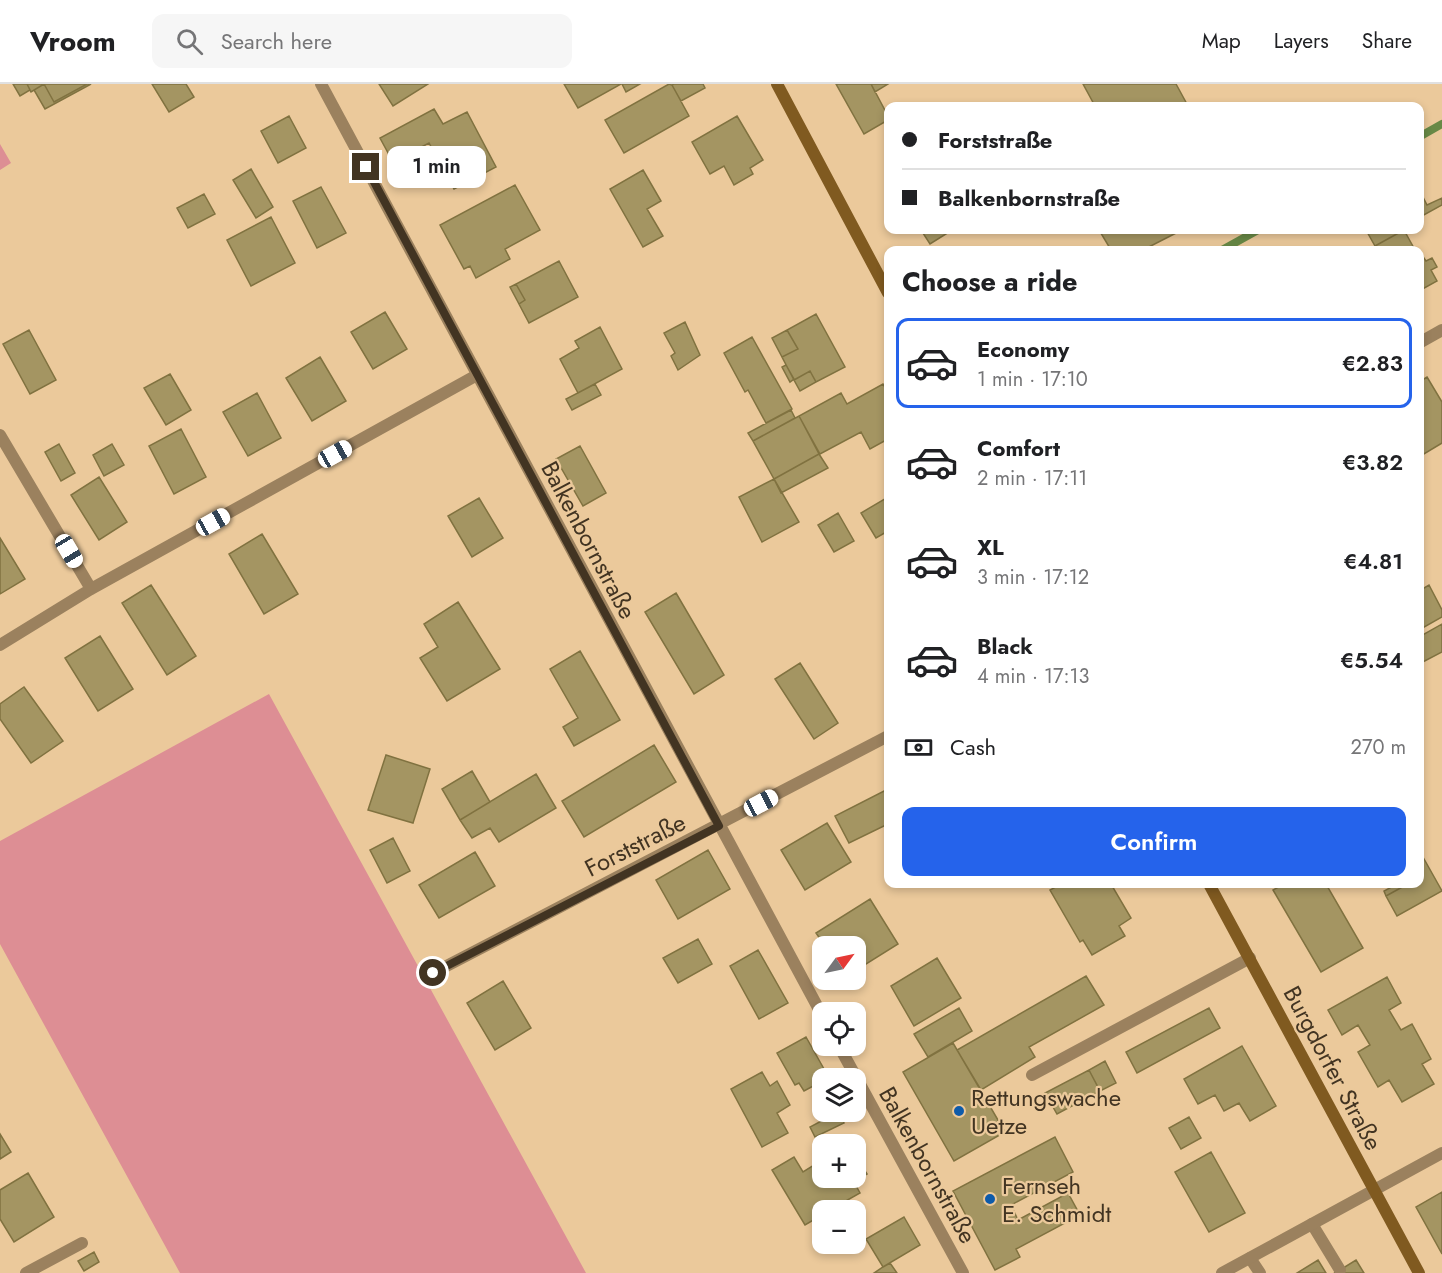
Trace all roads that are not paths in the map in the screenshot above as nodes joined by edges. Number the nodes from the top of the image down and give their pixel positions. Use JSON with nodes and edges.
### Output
{"nodes":[{"id":1,"x":321,"y":84,"type":"edge"},
{"id":2,"x":777,"y":84,"type":"edge"},
{"id":3,"x":884,"y":285,"type":"edge"},
{"id":4,"x":1442,"y":330,"type":"edge"},
{"id":5,"x":1424,"y":340,"type":"edge"},
{"id":6,"x":477,"y":375,"type":"junction"},
{"id":7,"x":0,"y":435,"type":"edge"},
{"id":8,"x":91,"y":589,"type":"junction"},
{"id":9,"x":0,"y":645,"type":"edge"},
{"id":10,"x":884,"y":738,"type":"edge"},
{"id":11,"x":719,"y":826,"type":"junction"},
{"id":12,"x":1211,"y":888,"type":"edge"},
{"id":13,"x":1250,"y":958,"type":"junction"},
{"id":14,"x":433,"y":973,"type":"dead end"},
{"id":15,"x":815,"y":1002,"type":"edge"},
{"id":16,"x":844,"y":1056,"type":"edge"},
{"id":17,"x":1032,"y":1075,"type":"dead end"},
{"id":18,"x":1442,"y":1153,"type":"edge"},
{"id":19,"x":1374,"y":1190,"type":"junction"},
{"id":20,"x":1312,"y":1224,"type":"junction"},
{"id":21,"x":82,"y":1243,"type":"dead end"},
{"id":22,"x":1251,"y":1258,"type":"junction"},
{"id":23,"x":1340,"y":1270,"type":"dead end"},
{"id":24,"x":26,"y":1273,"type":"edge"},
{"id":25,"x":963,"y":1273,"type":"edge"},
{"id":26,"x":1222,"y":1273,"type":"edge"},
{"id":27,"x":1260,"y":1273,"type":"edge"},
{"id":28,"x":1419,"y":1273,"type":"edge"}],
"edges":[{"from":1,"to":6,"type":"street","name":"Balkenbornstraße"},
{"from":2,"to":3,"type":"main road"},
{"from":4,"to":5,"type":"street"},
{"from":6,"to":8,"type":"street"},
{"from":6,"to":11,"type":"street","name":"Balkenbornstraße"},
{"from":7,"to":8,"type":"street"},
{"from":8,"to":9,"type":"street"},
{"from":10,"to":11,"type":"street","name":"Forststraße"},
{"from":11,"to":14,"type":"street","name":"Forststraße"},
{"from":11,"to":15,"type":"street","name":"Balkenbornstraße"},
{"from":12,"to":13,"type":"main road","name":"Burgdorfer Straße"},
{"from":13,"to":17,"type":"street"},
{"from":13,"to":19,"type":"main road","name":"Burgdorfer Straße"},
{"from":16,"to":25,"type":"street","name":"Balkenbornstraße"},
{"from":18,"to":19,"type":"street"},
{"from":19,"to":20,"type":"street"},
{"from":19,"to":28,"type":"main road","name":"Burgdorfer Straße"},
{"from":20,"to":22,"type":"street"},
{"from":20,"to":23,"type":"street"},
{"from":21,"to":24,"type":"street"},
{"from":22,"to":26,"type":"street"},
{"from":22,"to":27,"type":"street"}]}
